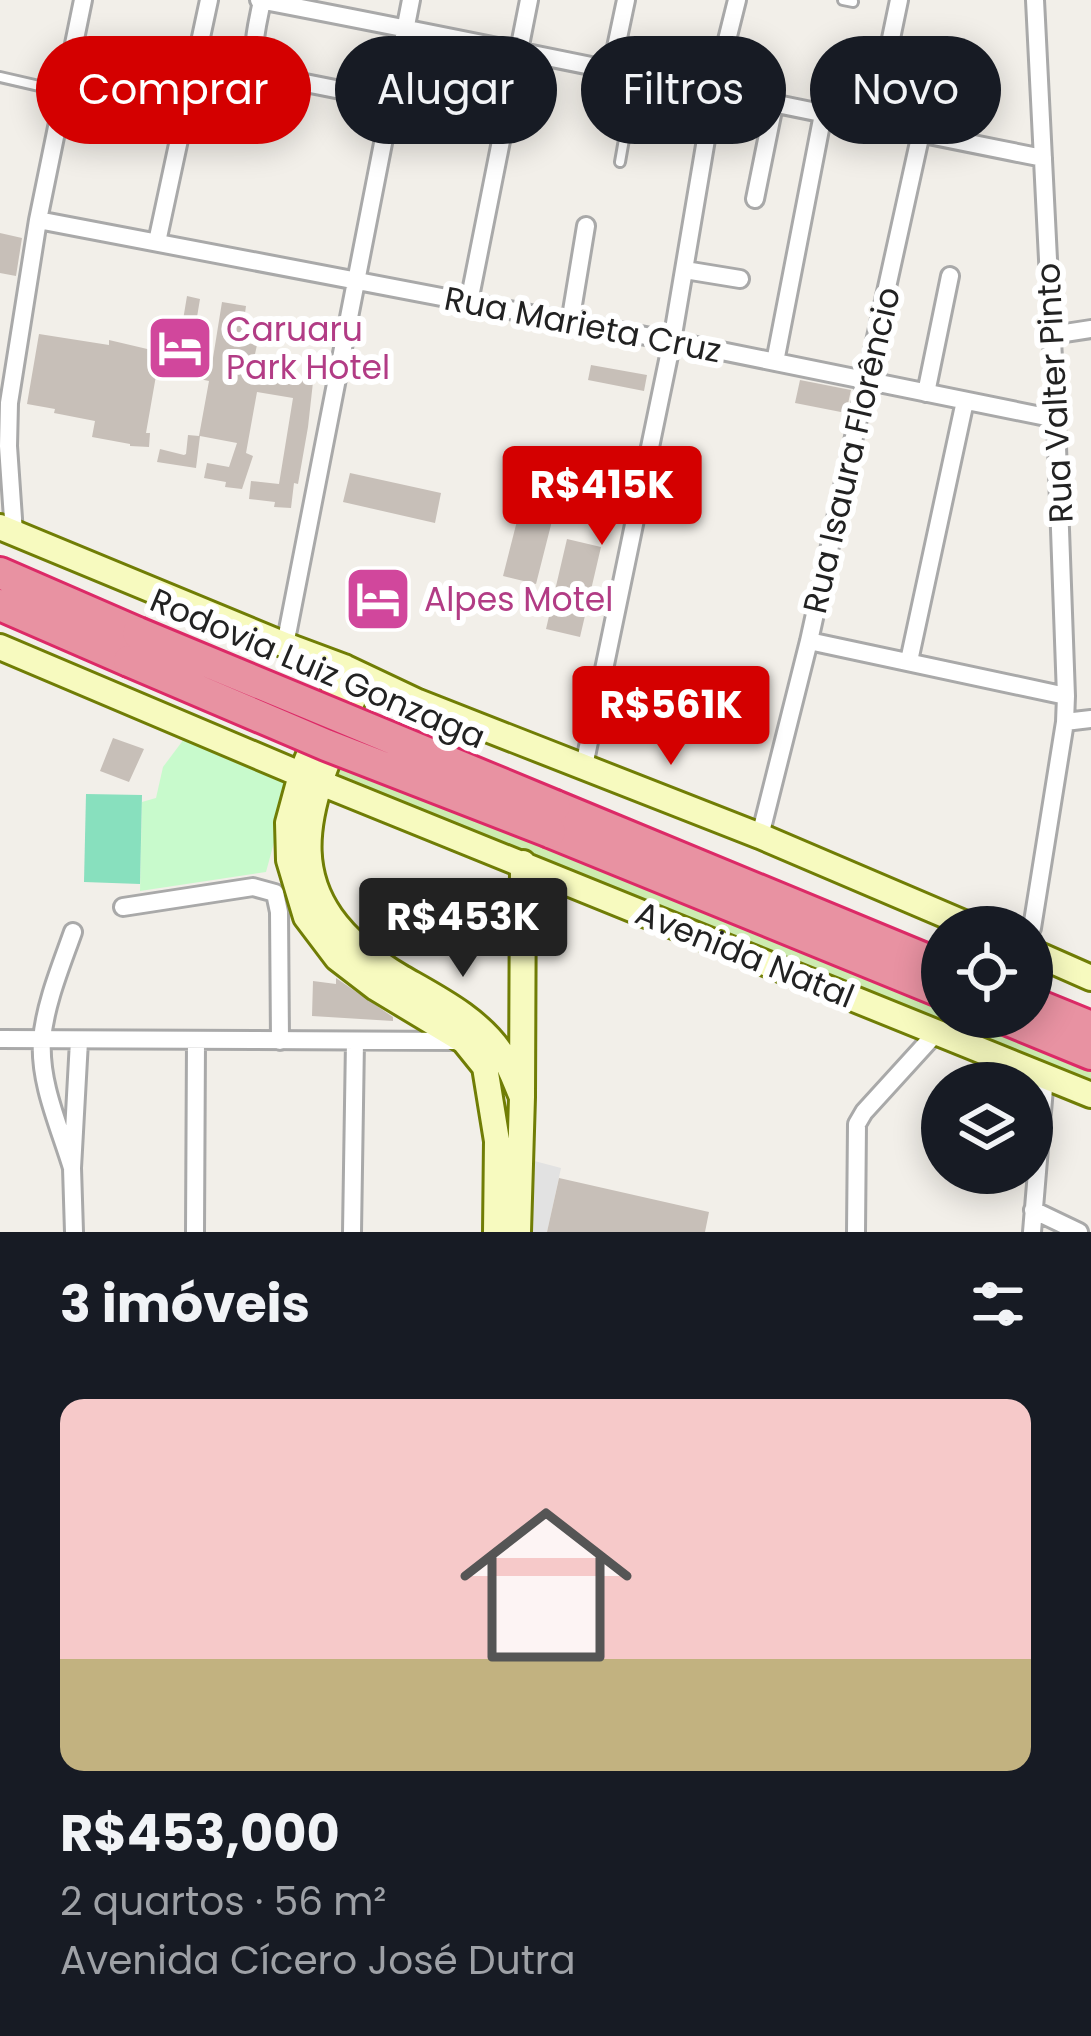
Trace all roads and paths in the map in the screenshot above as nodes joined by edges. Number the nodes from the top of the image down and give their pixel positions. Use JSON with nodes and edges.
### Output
{"nodes":[{"id":1,"x":83,"y":0,"type":"edge"},
{"id":2,"x":208,"y":0,"type":"edge"},
{"id":3,"x":260,"y":0,"type":"edge"},
{"id":4,"x":412,"y":0,"type":"edge"},
{"id":5,"x":529,"y":0,"type":"edge"},
{"id":6,"x":626,"y":0,"type":"edge"},
{"id":7,"x":737,"y":0,"type":"edge"},
{"id":8,"x":899,"y":0,"type":"edge"},
{"id":9,"x":1035,"y":0,"type":"edge"},
{"id":10,"x":406,"y":28,"type":"junction"},
{"id":11,"x":75,"y":36,"type":"edge"},
{"id":12,"x":404,"y":36,"type":"edge"},
{"id":13,"x":447,"y":36,"type":"edge"},
{"id":14,"x":522,"y":36,"type":"edge"},
{"id":15,"x":618,"y":36,"type":"edge"},
{"id":16,"x":728,"y":36,"type":"edge"},
{"id":17,"x":892,"y":36,"type":"edge"},
{"id":18,"x":0,"y":77,"type":"edge"},
{"id":19,"x":36,"y":86,"type":"edge"},
{"id":20,"x":335,"y":89,"type":"edge"},
{"id":21,"x":52,"y":144,"type":"edge"},
{"id":22,"x":382,"y":144,"type":"edge"},
{"id":23,"x":500,"y":144,"type":"edge"},
{"id":24,"x":623,"y":144,"type":"edge"},
{"id":25,"x":706,"y":144,"type":"edge"},
{"id":26,"x":766,"y":144,"type":"edge"},
{"id":27,"x":817,"y":144,"type":"edge"},
{"id":28,"x":919,"y":144,"type":"edge"},
{"id":29,"x":972,"y":144,"type":"edge"},
{"id":30,"x":1043,"y":158,"type":"junction"},
{"id":31,"x":620,"y":162,"type":"dead end"},
{"id":32,"x":755,"y":200,"type":"dead end"},
{"id":33,"x":38,"y":220,"type":"junction"},
{"id":34,"x":586,"y":226,"type":"dead end"},
{"id":35,"x":157,"y":242,"type":"junction"},
{"id":36,"x":685,"y":270,"type":"junction"},
{"id":37,"x":950,"y":276,"type":"dead end"},
{"id":38,"x":740,"y":279,"type":"dead end"},
{"id":39,"x":355,"y":280,"type":"junction"},
{"id":40,"x":469,"y":302,"type":"junction"},
{"id":41,"x":570,"y":322,"type":"junction"},
{"id":42,"x":1091,"y":329,"type":"edge"},
{"id":43,"x":1052,"y":334,"type":"junction"},
{"id":44,"x":672,"y":341,"type":"junction"},
{"id":45,"x":775,"y":362,"type":"junction"},
{"id":46,"x":868,"y":381,"type":"junction"},
{"id":47,"x":926,"y":393,"type":"junction"},
{"id":48,"x":965,"y":401,"type":"junction"},
{"id":49,"x":1056,"y":419,"type":"junction"},
{"id":50,"x":7,"y":530,"type":"edge"},
{"id":51,"x":0,"y":572,"type":"edge"},
{"id":52,"x":0,"y":605,"type":"edge"},
{"id":53,"x":809,"y":640,"type":"junction"},
{"id":54,"x":285,"y":645,"type":"junction"},
{"id":55,"x":0,"y":647,"type":"edge"},
{"id":56,"x":134,"y":647,"type":"junction"},
{"id":57,"x":909,"y":661,"type":"junction"},
{"id":58,"x":353,"y":672,"type":"junction"},
{"id":59,"x":1066,"y":696,"type":"junction"},
{"id":60,"x":1091,"y":719,"type":"edge"},
{"id":61,"x":1065,"y":722,"type":"junction"},
{"id":62,"x":584,"y":766,"type":"junction"},
{"id":63,"x":311,"y":779,"type":"junction"},
{"id":64,"x":552,"y":819,"type":"junction"},
{"id":65,"x":760,"y":836,"type":"junction"},
{"id":66,"x":523,"y":863,"type":"junction"},
{"id":67,"x":924,"y":906,"type":"edge"},
{"id":68,"x":1036,"y":906,"type":"edge"},
{"id":69,"x":123,"y":907,"type":"dead end"},
{"id":70,"x":73,"y":932,"type":"dead end"},
{"id":71,"x":921,"y":958,"type":"edge"},
{"id":72,"x":1053,"y":961,"type":"edge"},
{"id":73,"x":1091,"y":978,"type":"edge"},
{"id":74,"x":921,"y":983,"type":"edge"},
{"id":75,"x":1053,"y":1012,"type":"edge"},
{"id":76,"x":921,"y":1027,"type":"edge"},
{"id":77,"x":1091,"y":1028,"type":"edge"},
{"id":78,"x":932,"y":1038,"type":"edge"},
{"id":79,"x":949,"y":1038,"type":"edge"},
{"id":80,"x":1052,"y":1038,"type":"edge"},
{"id":81,"x":0,"y":1039,"type":"edge"},
{"id":82,"x":42,"y":1041,"type":"junction"},
{"id":83,"x":80,"y":1041,"type":"junction"},
{"id":84,"x":196,"y":1041,"type":"junction"},
{"id":85,"x":280,"y":1041,"type":"junction"},
{"id":86,"x":355,"y":1041,"type":"junction"},
{"id":87,"x":464,"y":1041,"type":"junction"},
{"id":88,"x":1091,"y":1054,"type":"edge"},
{"id":89,"x":1010,"y":1062,"type":"edge"},
{"id":90,"x":1053,"y":1079,"type":"edge"},
{"id":91,"x":1091,"y":1095,"type":"edge"},
{"id":92,"x":522,"y":1097,"type":"junction"},
{"id":93,"x":72,"y":1168,"type":"junction"},
{"id":94,"x":1034,"y":1194,"type":"edge"},
{"id":95,"x":1033,"y":1210,"type":"junction"},
{"id":96,"x":74,"y":1232,"type":"edge"},
{"id":97,"x":195,"y":1232,"type":"edge"},
{"id":98,"x":352,"y":1232,"type":"edge"},
{"id":99,"x":496,"y":1232,"type":"edge"},
{"id":100,"x":518,"y":1232,"type":"edge"},
{"id":101,"x":856,"y":1232,"type":"edge"},
{"id":102,"x":1032,"y":1232,"type":"edge"},
{"id":103,"x":1078,"y":1232,"type":"edge"}],
"edges":[{"from":1,"to":11,"type":"street"},
{"from":2,"to":35,"type":"street"},
{"from":3,"to":10,"type":"street"},
{"from":3,"to":20,"type":"street"},
{"from":4,"to":10,"type":"street"},
{"from":5,"to":14,"type":"street"},
{"from":6,"to":15,"type":"street"},
{"from":7,"to":16,"type":"street"},
{"from":8,"to":17,"type":"street"},
{"from":9,"to":30,"type":"street","name":"Rua Valter Pinto"},
{"from":10,"to":12,"type":"street"},
{"from":10,"to":13,"type":"street"},
{"from":18,"to":19,"type":"lane"},
{"from":21,"to":33,"type":"street"},
{"from":22,"to":39,"type":"street"},
{"from":23,"to":40,"type":"street"},
{"from":24,"to":31,"type":"lane"},
{"from":25,"to":36,"type":"street"},
{"from":26,"to":32,"type":"street"},
{"from":27,"to":45,"type":"street"},
{"from":28,"to":46,"type":"street","name":"Rua Isaura Florêncio"},
{"from":29,"to":30,"type":"street"},
{"from":30,"to":43,"type":"street","name":"Rua Valter Pinto"},
{"from":33,"to":35,"type":"street","name":"Rua Marieta Cruz"},
{"from":33,"to":50,"type":"street"},
{"from":34,"to":41,"type":"street"},
{"from":35,"to":39,"type":"street","name":"Rua Marieta Cruz"},
{"from":36,"to":38,"type":"street"},
{"from":36,"to":44,"type":"street"},
{"from":37,"to":47,"type":"street"},
{"from":39,"to":40,"type":"street","name":"Rua Marieta Cruz"},
{"from":39,"to":54,"type":"street"},
{"from":40,"to":41,"type":"street","name":"Rua Marieta Cruz"},
{"from":41,"to":44,"type":"street","name":"Rua Marieta Cruz"},
{"from":42,"to":43,"type":"street"},
{"from":43,"to":49,"type":"street","name":"Rua Valter Pinto"},
{"from":44,"to":45,"type":"street","name":"Rua Marieta Cruz"},
{"from":44,"to":62,"type":"street"},
{"from":45,"to":46,"type":"street","name":"Rua Marieta Cruz"},
{"from":46,"to":47,"type":"street","name":"Rua Marieta Cruz"},
{"from":46,"to":53,"type":"street","name":"Rua Isaura Florêncio"},
{"from":47,"to":48,"type":"street","name":"Rua Marieta Cruz"},
{"from":48,"to":49,"type":"street","name":"Rua Marieta Cruz"},
{"from":48,"to":57,"type":"street"},
{"from":49,"to":59,"type":"street","name":"Rua Valter Pinto"},
{"from":50,"to":54,"type":"street"},
{"from":51,"to":56,"type":"highway","name":"Rodovia Luiz Gonzaga"},
{"from":52,"to":56,"type":"highway","name":"Rodovia Luiz Gonzaga"},
{"from":53,"to":57,"type":"street"},
{"from":53,"to":65,"type":"street","name":"Rua Isaura Florêncio"},
{"from":54,"to":58,"type":"street"},
{"from":55,"to":63,"type":"street","name":"Avenida Natal"},
{"from":56,"to":64,"type":"highway","name":"Rodovia Luiz Gonzaga","bridge":true},
{"from":57,"to":59,"type":"street"},
{"from":58,"to":62,"type":"street"},
{"from":58,"to":63,"type":"street"},
{"from":59,"to":61,"type":"street","name":"Rua Valter Pinto"},
{"from":60,"to":61,"type":"street"},
{"from":61,"to":68,"type":"street","name":"Rua Valter Pinto"},
{"from":62,"to":65,"type":"street"},
{"from":63,"to":66,"type":"street","name":"Avenida Natal"},
{"from":63,"to":87,"type":"street"},
{"from":63,"to":92,"type":"street"},
{"from":64,"to":71,"type":"highway","name":"Rodovia Luiz Gonzaga"},
{"from":64,"to":74,"type":"highway","name":"Rodovia Luiz Gonzaga"},
{"from":65,"to":67,"type":"street"},
{"from":66,"to":76,"type":"street","name":"Avenida Natal"},
{"from":66,"to":92,"type":"street"},
{"from":69,"to":85,"type":"street"},
{"from":70,"to":82,"type":"street"},
{"from":72,"to":73,"type":"street"},
{"from":75,"to":77,"type":"highway"},
{"from":78,"to":101,"type":"street"},
{"from":79,"to":89,"type":"street","name":"Avenida Natal"},
{"from":80,"to":88,"type":"highway"},
{"from":81,"to":82,"type":"street"},
{"from":82,"to":83,"type":"street"},
{"from":82,"to":93,"type":"street"},
{"from":83,"to":84,"type":"street"},
{"from":83,"to":93,"type":"street"},
{"from":84,"to":85,"type":"street"},
{"from":84,"to":97,"type":"street"},
{"from":85,"to":86,"type":"street"},
{"from":86,"to":87,"type":"street"},
{"from":86,"to":98,"type":"street"},
{"from":87,"to":99,"type":"street"},
{"from":90,"to":91,"type":"street","name":"Avenida Natal"},
{"from":92,"to":100,"type":"street"},
{"from":93,"to":96,"type":"street"},
{"from":94,"to":95,"type":"street"},
{"from":95,"to":102,"type":"street"},
{"from":95,"to":103,"type":"street"}]}
